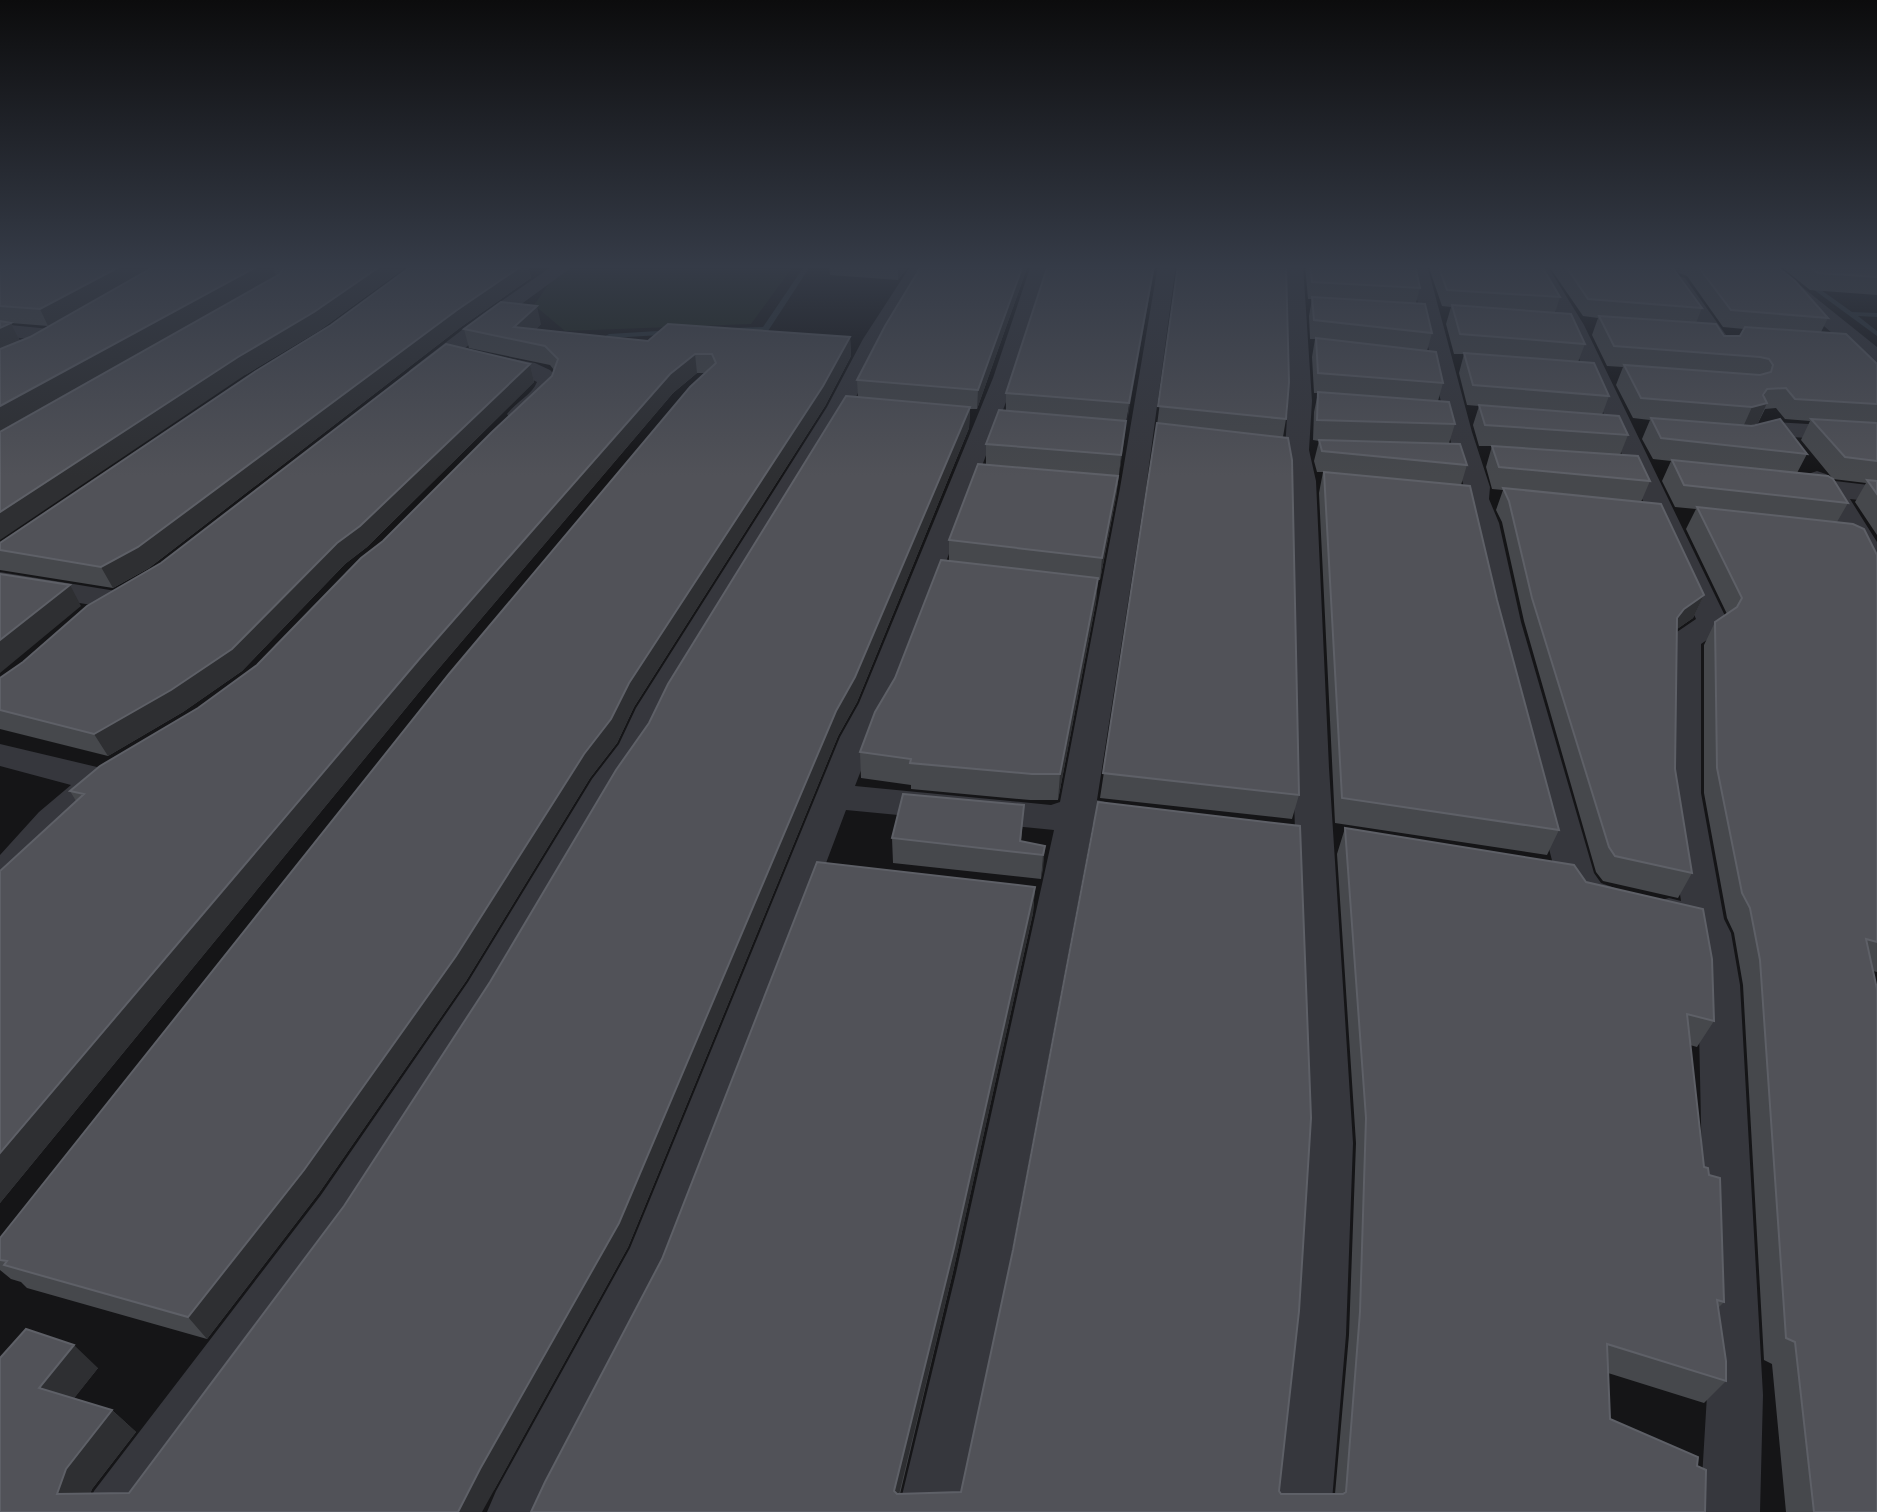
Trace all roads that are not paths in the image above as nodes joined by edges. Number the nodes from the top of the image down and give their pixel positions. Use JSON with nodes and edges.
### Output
{"nodes":[{"id":1,"x":1714,"y":335,"type":"edge"},
{"id":2,"x":49,"y":336,"type":"edge"},
{"id":3,"x":468,"y":336,"type":"edge"},
{"id":4,"x":877,"y":336,"type":"edge"},
{"id":5,"x":1016,"y":336,"type":"edge"},
{"id":6,"x":1157,"y":336,"type":"edge"},
{"id":7,"x":1308,"y":336,"type":"edge"},
{"id":8,"x":1437,"y":336,"type":"edge"},
{"id":9,"x":1577,"y":336,"type":"edge"},
{"id":10,"x":1722,"y":336,"type":"edge"},
{"id":11,"x":1849,"y":336,"type":"edge"},
{"id":12,"x":1741,"y":337,"type":"edge"},
{"id":13,"x":1829,"y":343,"type":"edge"},
{"id":14,"x":452,"y":348,"type":"junction"},
{"id":15,"x":21,"y":352,"type":"edge"},
{"id":16,"x":1870,"y":353,"type":"edge"},
{"id":17,"x":1581,"y":372,"type":"junction"},
{"id":18,"x":1625,"y":375,"type":"edge"},
{"id":19,"x":1738,"y":381,"type":"edge"},
{"id":20,"x":402,"y":389,"type":"edge"},
{"id":21,"x":1763,"y":407,"type":"edge"},
{"id":22,"x":1775,"y":429,"type":"junction"},
{"id":23,"x":501,"y":432,"type":"edge"},
{"id":24,"x":1717,"y":435,"type":"edge"},
{"id":25,"x":1877,"y":435,"type":"edge"},
{"id":26,"x":1772,"y":482,"type":"edge"},
{"id":27,"x":1824,"y":488,"type":"junction"},
{"id":28,"x":1877,"y":494,"type":"edge"},
{"id":29,"x":1825,"y":533,"type":"edge"},
{"id":30,"x":1870,"y":561,"type":"edge"},
{"id":31,"x":0,"y":581,"type":"edge"},
{"id":32,"x":86,"y":619,"type":"edge"},
{"id":33,"x":0,"y":755,"type":"edge"},
{"id":34,"x":140,"y":757,"type":"edge"},
{"id":35,"x":100,"y":780,"type":"junction"},
{"id":36,"x":836,"y":797,"type":"junction"},
{"id":37,"x":1077,"y":810,"type":"junction"},
{"id":38,"x":1129,"y":817,"type":"edge"},
{"id":39,"x":1275,"y":834,"type":"edge"},
{"id":40,"x":1329,"y":838,"type":"junction"},
{"id":41,"x":1534,"y":869,"type":"edge"},
{"id":42,"x":806,"y":870,"type":"junction"},
{"id":43,"x":4,"y":872,"type":"edge"},
{"id":44,"x":846,"y":874,"type":"edge"},
{"id":45,"x":1575,"y":876,"type":"junction"},
{"id":46,"x":1704,"y":921,"type":"junction"},
{"id":47,"x":115,"y":1512,"type":"edge"},
{"id":48,"x":517,"y":1512,"type":"edge"},
{"id":49,"x":928,"y":1512,"type":"edge"},
{"id":50,"x":1301,"y":1512,"type":"edge"},
{"id":51,"x":1730,"y":1512,"type":"edge"}],
"edges":[{"from":1,"to":19,"type":"street"},
{"from":2,"to":15,"type":"street"},
{"from":3,"to":14,"type":"street"},
{"from":4,"to":47,"type":"street"},
{"from":5,"to":36,"type":"street"},
{"from":6,"to":37,"type":"street"},
{"from":7,"to":40,"type":"street"},
{"from":8,"to":45,"type":"street"},
{"from":9,"to":17,"type":"street"},
{"from":10,"to":12,"type":"street"},
{"from":11,"to":16,"type":"street"},
{"from":13,"to":16,"type":"street"},
{"from":14,"to":20,"type":"street"},
{"from":14,"to":23,"type":"street"},
{"from":17,"to":18,"type":"street"},
{"from":17,"to":46,"type":"street"},
{"from":21,"to":22,"type":"street"},
{"from":22,"to":24,"type":"street"},
{"from":22,"to":25,"type":"street"},
{"from":22,"to":27,"type":"street"},
{"from":26,"to":27,"type":"street"},
{"from":27,"to":28,"type":"street"},
{"from":27,"to":30,"type":"street"},
{"from":29,"to":30,"type":"street"},
{"from":31,"to":32,"type":"street"},
{"from":33,"to":35,"type":"street"},
{"from":34,"to":35,"type":"street"},
{"from":35,"to":43,"type":"street"},
{"from":36,"to":37,"type":"street"},
{"from":36,"to":42,"type":"street"},
{"from":37,"to":38,"type":"street"},
{"from":37,"to":49,"type":"street"},
{"from":39,"to":40,"type":"street"},
{"from":40,"to":50,"type":"street"},
{"from":41,"to":45,"type":"street"},
{"from":42,"to":44,"type":"street"},
{"from":42,"to":48,"type":"street"},
{"from":45,"to":46,"type":"street"},
{"from":46,"to":51,"type":"street"}]}
